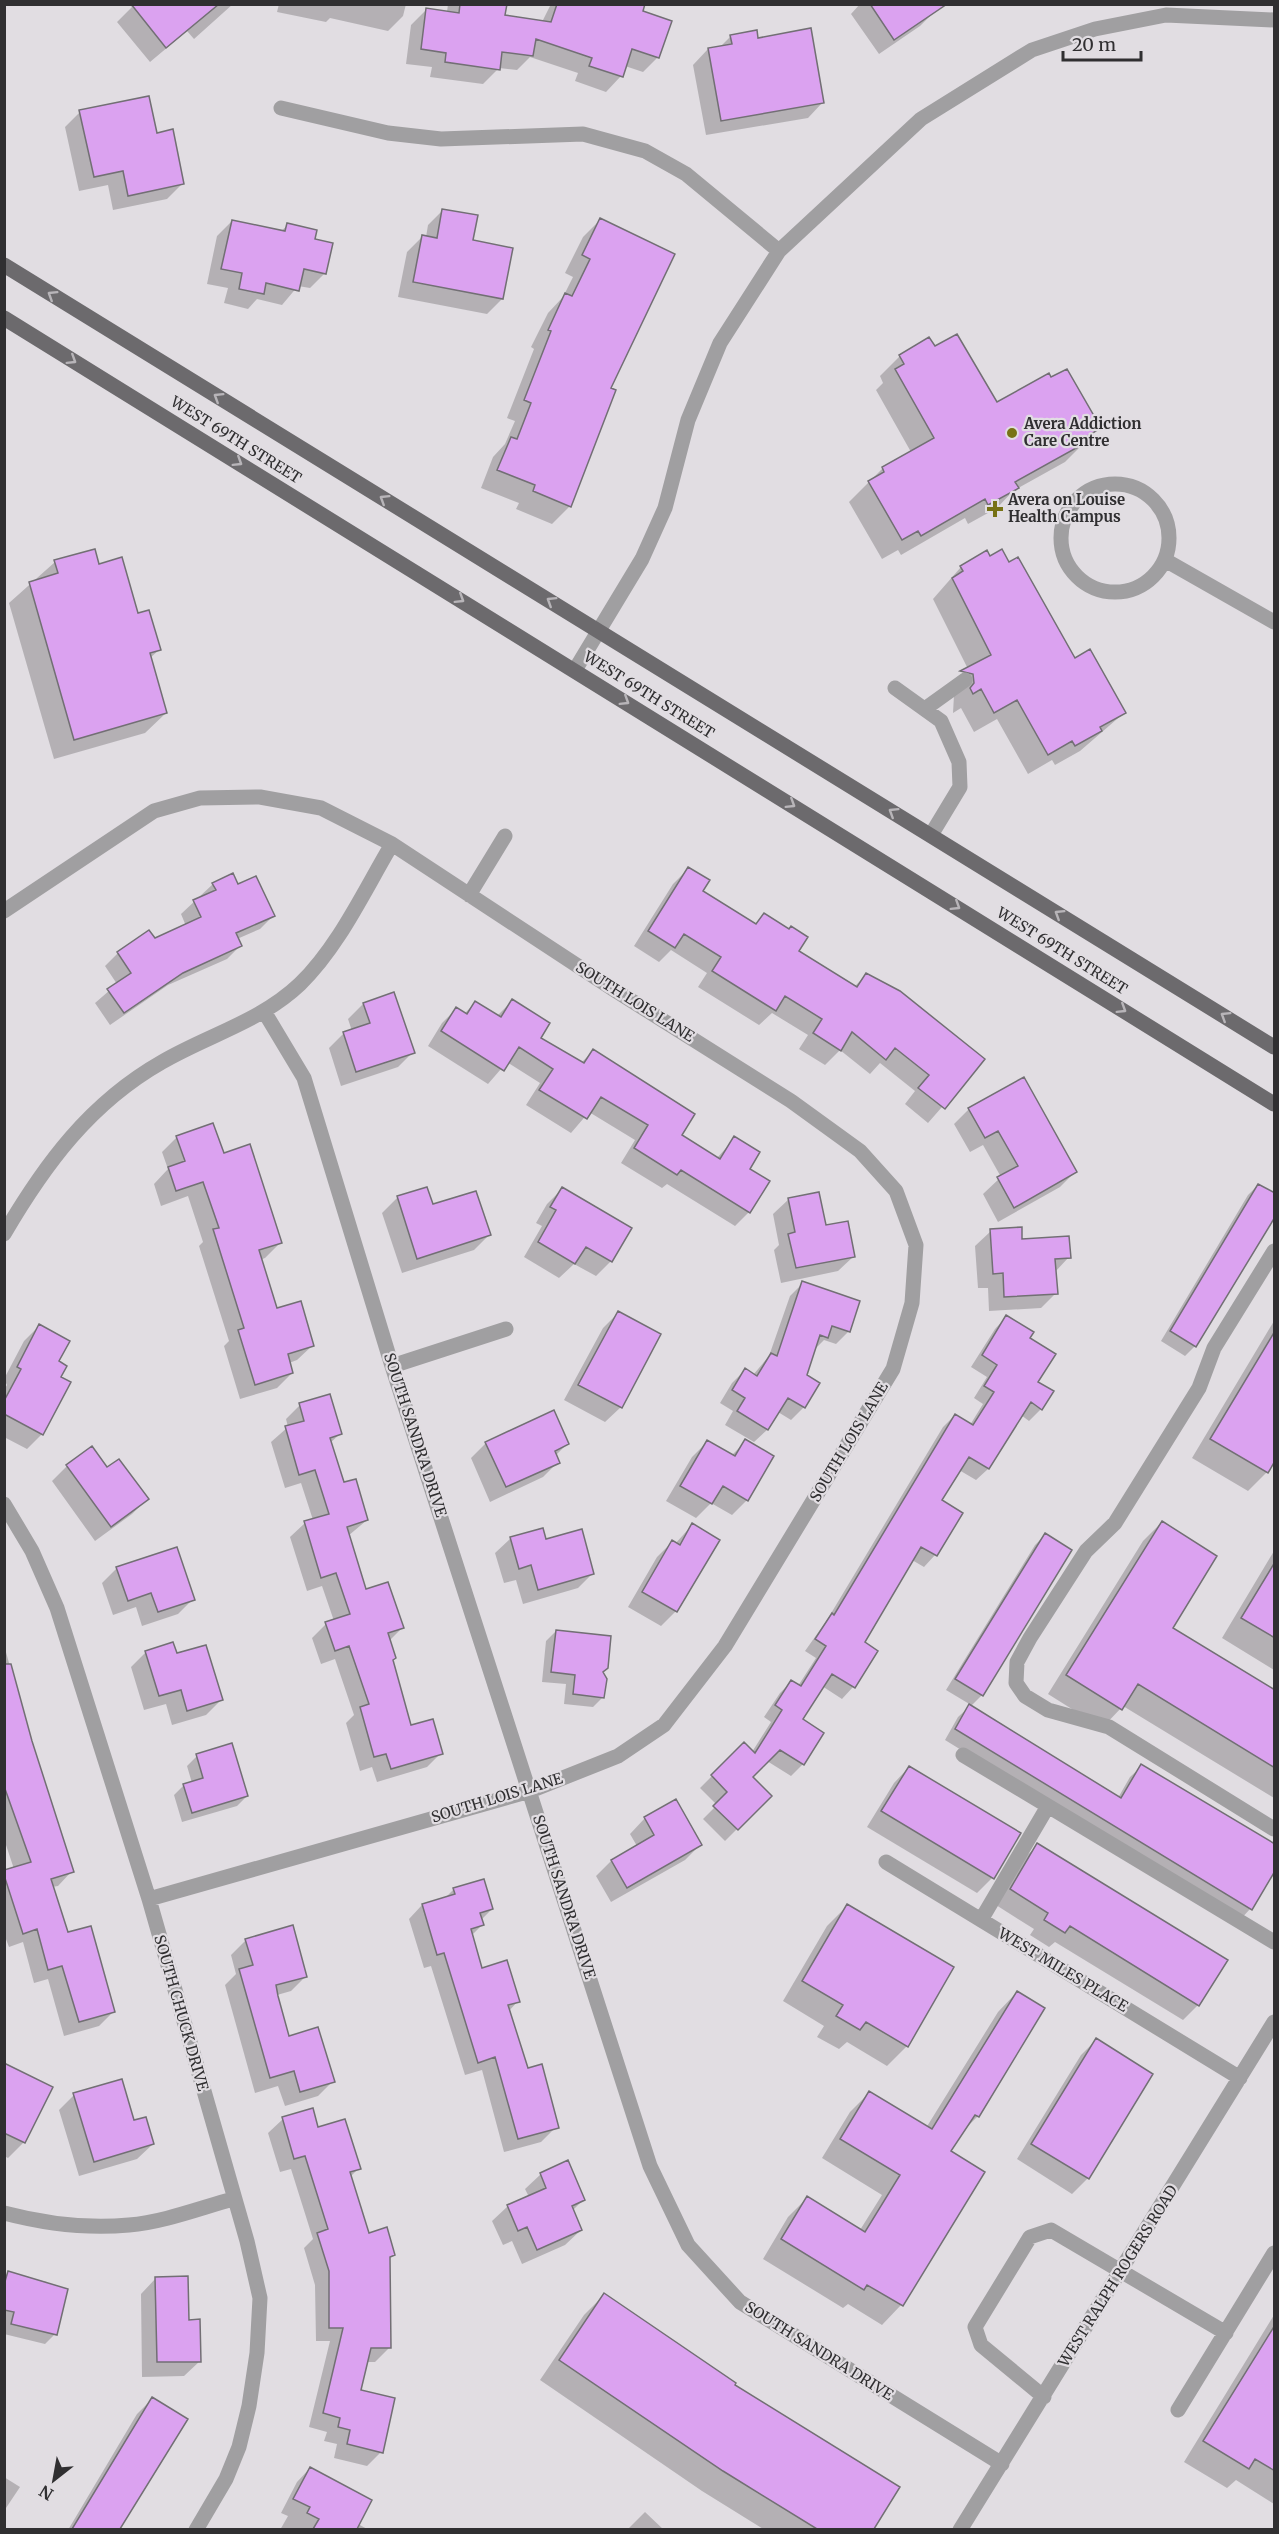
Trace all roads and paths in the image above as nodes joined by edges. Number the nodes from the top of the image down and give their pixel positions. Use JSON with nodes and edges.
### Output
{"nodes":[{"id":1,"x":1275,"y":20,"type":"edge"},
{"id":2,"x":281,"y":108,"type":"dead end"},
{"id":3,"x":778,"y":251,"type":"junction"},
{"id":4,"x":4,"y":266,"type":"edge"},
{"id":5,"x":4,"y":318,"type":"edge"},
{"id":6,"x":1165,"y":560,"type":"junction"},
{"id":7,"x":1275,"y":622,"type":"edge"},
{"id":8,"x":600,"y":631,"type":"junction"},
{"id":9,"x":575,"y":670,"type":"junction"},
{"id":10,"x":965,"y":680,"type":"dead end"},
{"id":11,"x":895,"y":688,"type":"dead end"},
{"id":12,"x":926,"y":708,"type":"junction"},
{"id":13,"x":931,"y":835,"type":"junction"},
{"id":14,"x":505,"y":836,"type":"dead end"},
{"id":15,"x":392,"y":844,"type":"junction"},
{"id":16,"x":469,"y":895,"type":"junction"},
{"id":17,"x":4,"y":911,"type":"edge"},
{"id":18,"x":265,"y":1013,"type":"junction"},
{"id":19,"x":1275,"y":1047,"type":"edge"},
{"id":20,"x":1275,"y":1104,"type":"edge"},
{"id":21,"x":4,"y":1234,"type":"edge"},
{"id":22,"x":1275,"y":1251,"type":"edge"},
{"id":23,"x":506,"y":1329,"type":"dead end"},
{"id":24,"x":392,"y":1365,"type":"junction"},
{"id":25,"x":4,"y":1504,"type":"edge"},
{"id":26,"x":963,"y":1755,"type":"dead end"},
{"id":27,"x":530,"y":1791,"type":"junction"},
{"id":28,"x":1048,"y":1806,"type":"junction"},
{"id":29,"x":1275,"y":1828,"type":"edge"},
{"id":30,"x":886,"y":1862,"type":"dead end"},
{"id":31,"x":149,"y":1899,"type":"junction"},
{"id":32,"x":981,"y":1920,"type":"junction"},
{"id":33,"x":1275,"y":1942,"type":"edge"},
{"id":34,"x":1275,"y":2022,"type":"edge"},
{"id":35,"x":1240,"y":2078,"type":"junction"},
{"id":36,"x":233,"y":2199,"type":"junction"},
{"id":37,"x":4,"y":2213,"type":"edge"},
{"id":38,"x":1275,"y":2253,"type":"edge"},
{"id":39,"x":1122,"y":2270,"type":"junction"},
{"id":40,"x":1226,"y":2333,"type":"junction"},
{"id":41,"x":1044,"y":2397,"type":"junction"},
{"id":42,"x":1178,"y":2410,"type":"dead end"},
{"id":43,"x":1002,"y":2464,"type":"junction"},
{"id":44,"x":196,"y":2529,"type":"edge"},
{"id":45,"x":960,"y":2529,"type":"edge"}],
"edges":[{"from":1,"to":3,"type":"street"},
{"from":2,"to":3,"type":"street"},
{"from":3,"to":8,"type":"street"},
{"from":8,"to":4,"type":"main road","name":"WEST 69TH STREET","one_way":true},
{"from":5,"to":9,"type":"main road","name":"WEST 69TH STREET","one_way":true},
{"from":6,"to":6,"type":"street"},
{"from":6,"to":7,"type":"street"},
{"from":8,"to":9,"type":"street"},
{"from":13,"to":8,"type":"main road","name":"WEST 69TH STREET","one_way":true},
{"from":9,"to":20,"type":"main road","name":"WEST 69TH STREET","one_way":true},
{"from":10,"to":12,"type":"street"},
{"from":11,"to":12,"type":"street"},
{"from":12,"to":13,"type":"street"},
{"from":19,"to":13,"type":"main road","name":"WEST 69TH STREET","one_way":true},
{"from":14,"to":16,"type":"street"},
{"from":15,"to":16,"type":"street","name":"SOUTH LOIS LANE"},
{"from":15,"to":17,"type":"street","name":"SOUTH LOIS LANE"},
{"from":15,"to":18,"type":"street"},
{"from":16,"to":27,"type":"street","name":"SOUTH LOIS LANE"},
{"from":18,"to":21,"type":"street"},
{"from":18,"to":24,"type":"street","name":"SOUTH SANDRA DRIVE"},
{"from":22,"to":29,"type":"street"},
{"from":23,"to":24,"type":"street"},
{"from":24,"to":27,"type":"street","name":"SOUTH SANDRA DRIVE"},
{"from":25,"to":31,"type":"street","name":"SOUTH CHUCK DRIVE"},
{"from":26,"to":28,"type":"street"},
{"from":27,"to":31,"type":"street","name":"SOUTH LOIS LANE"},
{"from":27,"to":43,"type":"street","name":"SOUTH SANDRA DRIVE"},
{"from":28,"to":32,"type":"street"},
{"from":28,"to":33,"type":"street"},
{"from":30,"to":32,"type":"street","name":"WEST MILES PLACE"},
{"from":31,"to":36,"type":"street","name":"SOUTH CHUCK DRIVE"},
{"from":32,"to":35,"type":"street","name":"WEST MILES PLACE"},
{"from":34,"to":35,"type":"street","name":"WEST RALPH ROGERS ROAD"},
{"from":35,"to":39,"type":"street","name":"WEST RALPH ROGERS ROAD"},
{"from":36,"to":37,"type":"street"},
{"from":36,"to":44,"type":"street","name":"SOUTH CHUCK DRIVE"},
{"from":38,"to":40,"type":"street"},
{"from":39,"to":40,"type":"street"},
{"from":39,"to":41,"type":"street","name":"WEST RALPH ROGERS ROAD"},
{"from":39,"to":41,"type":"street"},
{"from":40,"to":42,"type":"street"},
{"from":41,"to":43,"type":"street","name":"WEST RALPH ROGERS ROAD"},
{"from":43,"to":45,"type":"street","name":"WEST RALPH ROGERS ROAD"}]}
